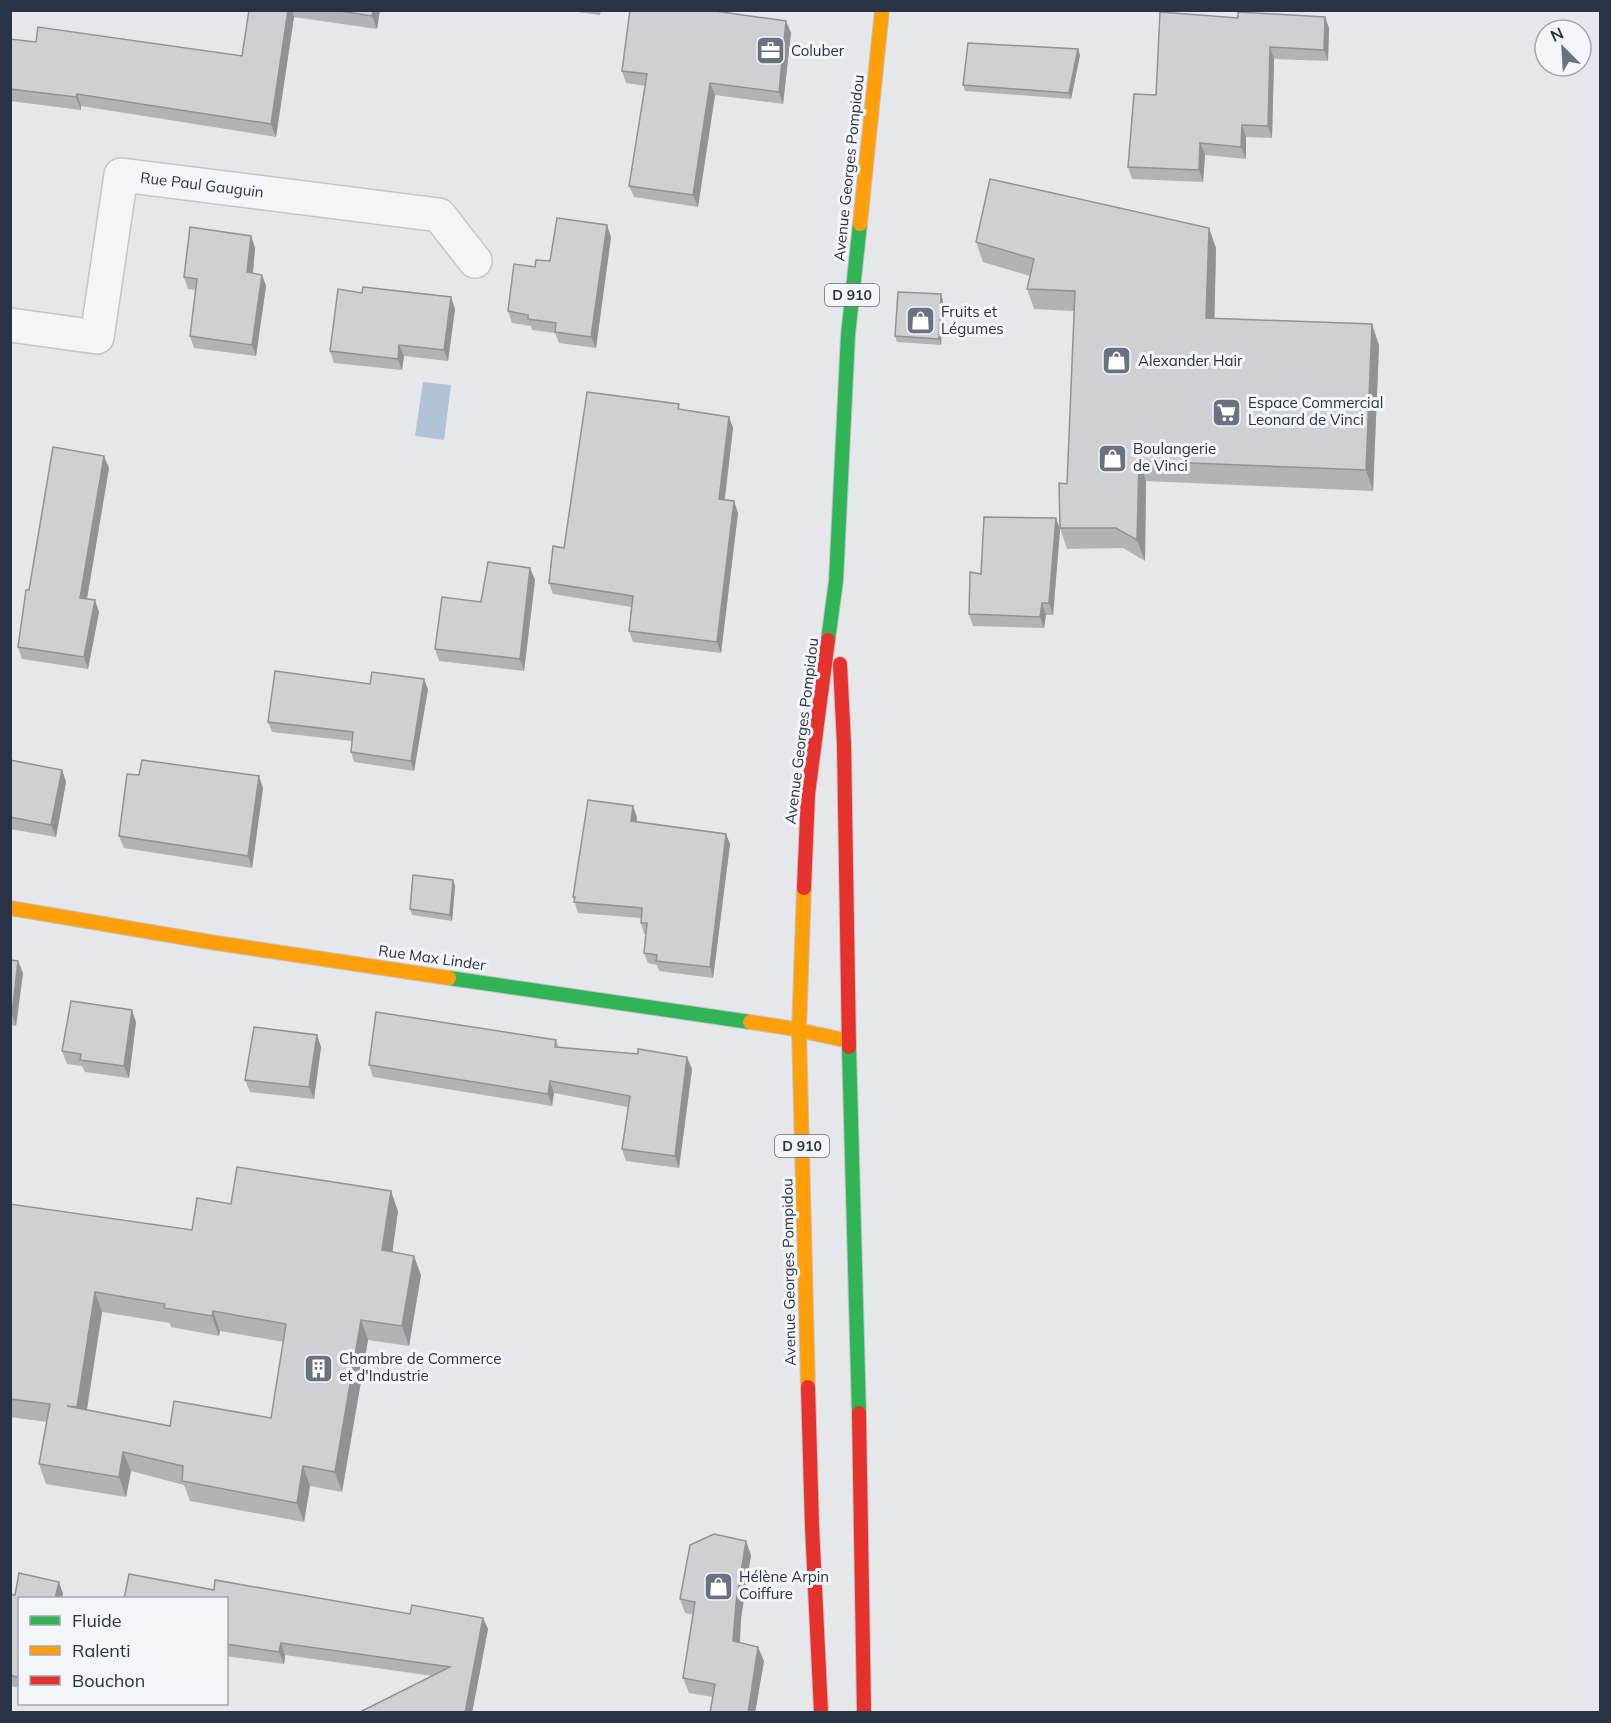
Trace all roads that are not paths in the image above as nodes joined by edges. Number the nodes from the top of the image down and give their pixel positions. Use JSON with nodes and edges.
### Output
{"nodes":[{"id":1,"x":882,"y":10,"type":"edge"},
{"id":2,"x":475,"y":261,"type":"dead end"},
{"id":3,"x":10,"y":325,"type":"edge"},
{"id":4,"x":836,"y":581,"type":"junction"},
{"id":5,"x":10,"y":908,"type":"edge"},
{"id":6,"x":799,"y":1030,"type":"junction"},
{"id":7,"x":849,"y":1041,"type":"junction"},
{"id":8,"x":821,"y":1713,"type":"edge"},
{"id":9,"x":864,"y":1713,"type":"edge"}],
"edges":[{"from":1,"to":4,"type":"main road","name":"Avenue Georges Pompidou","number":"D 910"},
{"from":2,"to":3,"type":"street","name":"Rue Paul Gauguin"},
{"from":4,"to":6,"type":"main road","name":"Avenue Georges Pompidou","number":"D 910"},
{"from":4,"to":7,"type":"main road","name":"Avenue Georges Pompidou","number":"D 910"},
{"from":5,"to":6,"type":"main road","name":"Rue Max Linder"},
{"from":6,"to":7,"type":"main road","name":"Rue Max Linder"},
{"from":6,"to":8,"type":"main road","name":"Avenue Georges Pompidou","number":"D 910"},
{"from":7,"to":9,"type":"main road","name":"Avenue Georges Pompidou","number":"D 910"}]}
